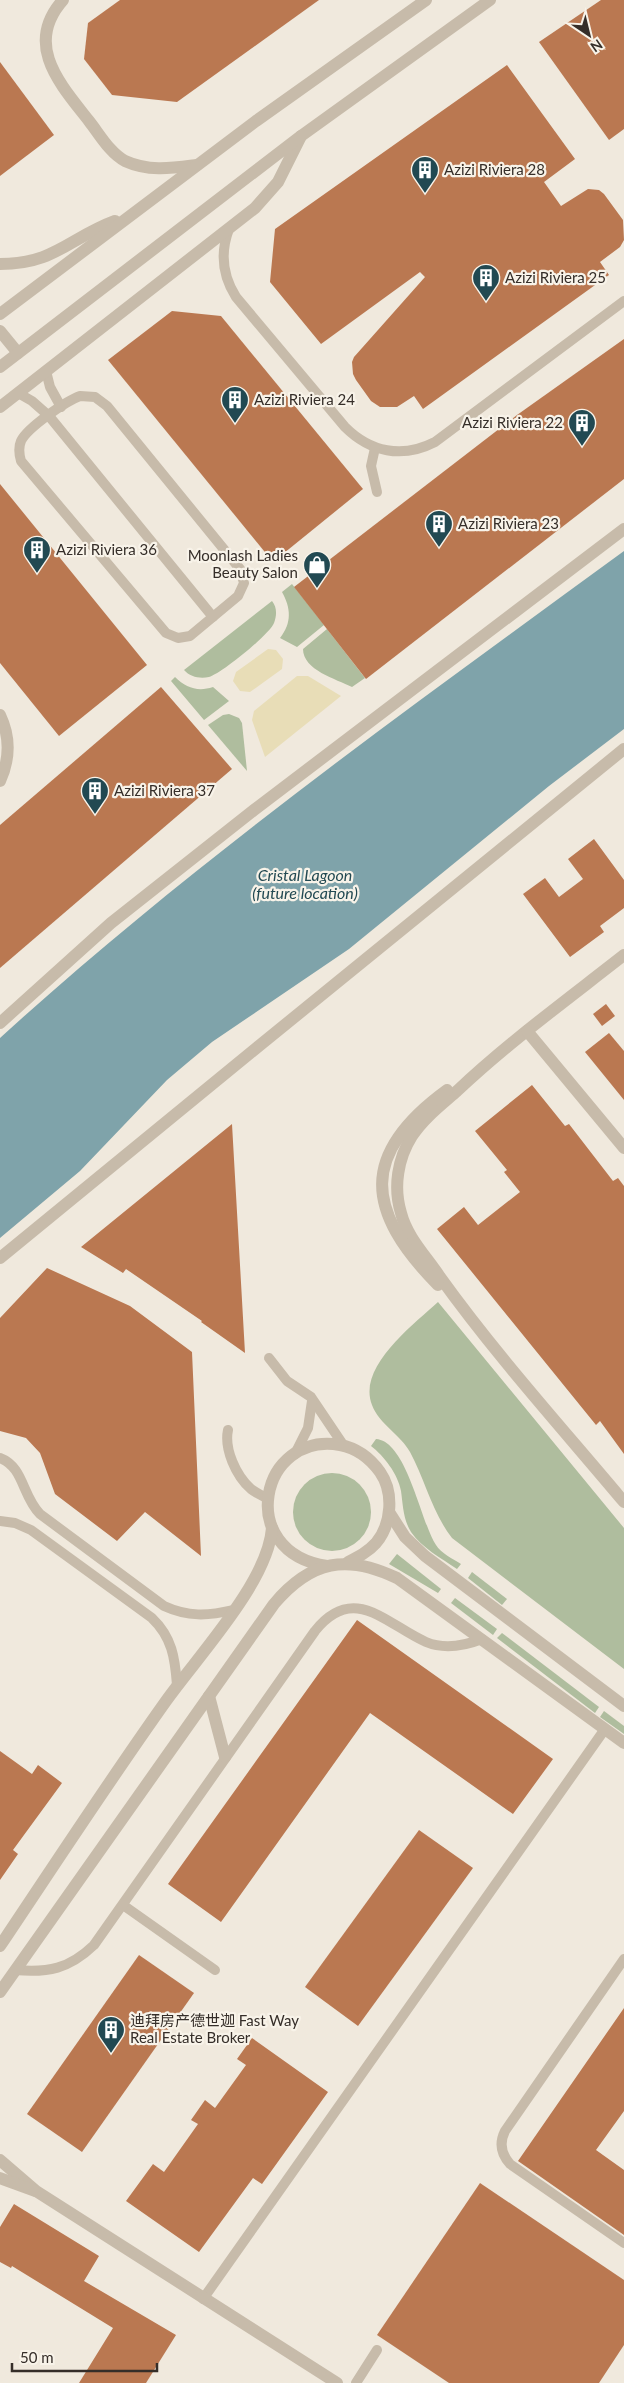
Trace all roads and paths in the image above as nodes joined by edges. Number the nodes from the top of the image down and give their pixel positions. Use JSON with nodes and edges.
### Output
{"nodes":[{"id":1,"x":63,"y":0,"type":"edge"},
{"id":2,"x":426,"y":0,"type":"edge"},
{"id":3,"x":490,"y":0,"type":"edge"},
{"id":4,"x":301,"y":136,"type":"junction"},
{"id":5,"x":197,"y":165,"type":"junction"},
{"id":6,"x":127,"y":217,"type":"junction"},
{"id":7,"x":229,"y":229,"type":"junction"},
{"id":8,"x":0,"y":264,"type":"edge"},
{"id":9,"x":624,"y":301,"type":"edge"},
{"id":10,"x":0,"y":314,"type":"edge"},
{"id":11,"x":0,"y":330,"type":"edge"},
{"id":12,"x":18,"y":353,"type":"junction"},
{"id":13,"x":0,"y":367,"type":"edge"},
{"id":14,"x":46,"y":371,"type":"junction"},
{"id":15,"x":18,"y":393,"type":"junction"},
{"id":16,"x":0,"y":407,"type":"edge"},
{"id":17,"x":61,"y":407,"type":"junction"},
{"id":18,"x":49,"y":416,"type":"junction"},
{"id":19,"x":375,"y":448,"type":"junction"},
{"id":20,"x":377,"y":492,"type":"dead end"},
{"id":21,"x":624,"y":529,"type":"edge"},
{"id":22,"x":213,"y":617,"type":"junction"},
{"id":23,"x":0,"y":715,"type":"edge"},
{"id":24,"x":624,"y":749,"type":"edge"},
{"id":25,"x":0,"y":781,"type":"edge"},
{"id":26,"x":624,"y":955,"type":"edge"},
{"id":27,"x":0,"y":1023,"type":"edge"},
{"id":28,"x":527,"y":1031,"type":"junction"},
{"id":29,"x":624,"y":1148,"type":"edge"},
{"id":30,"x":0,"y":1258,"type":"edge"},
{"id":31,"x":269,"y":1358,"type":"dead end"},
{"id":32,"x":312,"y":1401,"type":"junction"},
{"id":33,"x":228,"y":1430,"type":"dead end"},
{"id":34,"x":344,"y":1446,"type":"junction"},
{"id":35,"x":295,"y":1454,"type":"junction"},
{"id":36,"x":0,"y":1458,"type":"edge"},
{"id":37,"x":268,"y":1499,"type":"junction"},
{"id":38,"x":624,"y":1502,"type":"edge"},
{"id":39,"x":389,"y":1512,"type":"junction"},
{"id":40,"x":0,"y":1521,"type":"edge"},
{"id":41,"x":272,"y":1528,"type":"junction"},
{"id":42,"x":348,"y":1562,"type":"junction"},
{"id":43,"x":327,"y":1566,"type":"junction"},
{"id":44,"x":233,"y":1610,"type":"junction"},
{"id":45,"x":482,"y":1639,"type":"junction"},
{"id":46,"x":177,"y":1685,"type":"junction"},
{"id":47,"x":209,"y":1696,"type":"junction"},
{"id":48,"x":624,"y":1706,"type":"edge"},
{"id":49,"x":605,"y":1729,"type":"junction"},
{"id":50,"x":624,"y":1743,"type":"edge"},
{"id":51,"x":225,"y":1757,"type":"junction"},
{"id":52,"x":123,"y":1905,"type":"junction"},
{"id":53,"x":0,"y":1946,"type":"edge"},
{"id":54,"x":624,"y":1959,"type":"edge"},
{"id":55,"x":15,"y":1970,"type":"junction"},
{"id":56,"x":215,"y":1970,"type":"dead end"},
{"id":57,"x":0,"y":1992,"type":"edge"},
{"id":58,"x":0,"y":2160,"type":"edge"},
{"id":59,"x":0,"y":2178,"type":"edge"},
{"id":60,"x":36,"y":2191,"type":"junction"},
{"id":61,"x":624,"y":2243,"type":"edge"},
{"id":62,"x":203,"y":2299,"type":"junction"},
{"id":63,"x":377,"y":2350,"type":"dead end"},
{"id":64,"x":331,"y":2381,"type":"edge"},
{"id":65,"x":356,"y":2383,"type":"edge"}],
"edges":[{"from":1,"to":5,"type":"street"},
{"from":2,"to":5,"type":"street"},
{"from":3,"to":4,"type":"street"},
{"from":4,"to":7,"type":"street"},
{"from":4,"to":12,"type":"street"},
{"from":5,"to":6,"type":"street"},
{"from":6,"to":8,"type":"street"},
{"from":6,"to":10,"type":"street"},
{"from":7,"to":14,"type":"street"},
{"from":7,"to":19,"type":"lane"},
{"from":9,"to":19,"type":"lane"},
{"from":11,"to":12,"type":"street"},
{"from":12,"to":13,"type":"street"},
{"from":14,"to":15,"type":"street"},
{"from":14,"to":17,"type":"lane"},
{"from":15,"to":16,"type":"street"},
{"from":15,"to":18,"type":"lane"},
{"from":17,"to":18,"type":"lane"},
{"from":17,"to":22,"type":"lane"},
{"from":18,"to":22,"type":"lane"},
{"from":18,"to":22,"type":"lane"},
{"from":19,"to":20,"type":"lane"},
{"from":21,"to":27,"type":"street"},
{"from":23,"to":25,"type":"street"},
{"from":24,"to":30,"type":"street"},
{"from":26,"to":28,"type":"street"},
{"from":28,"to":29,"type":"street"},
{"from":28,"to":38,"type":"street"},
{"from":31,"to":32,"type":"lane"},
{"from":32,"to":34,"type":"lane"},
{"from":32,"to":35,"type":"lane"},
{"from":33,"to":37,"type":"lane"},
{"from":34,"to":35,"type":"street"},
{"from":34,"to":39,"type":"street"},
{"from":35,"to":37,"type":"street"},
{"from":36,"to":44,"type":"lane"},
{"from":37,"to":41,"type":"street"},
{"from":39,"to":42,"type":"street"},
{"from":39,"to":48,"type":"street"},
{"from":40,"to":46,"type":"lane"},
{"from":41,"to":43,"type":"street"},
{"from":41,"to":44,"type":"street"},
{"from":42,"to":43,"type":"street"},
{"from":42,"to":45,"type":"street"},
{"from":43,"to":47,"type":"street"},
{"from":44,"to":46,"type":"street"},
{"from":45,"to":49,"type":"street"},
{"from":45,"to":51,"type":"lane"},
{"from":46,"to":53,"type":"street"},
{"from":47,"to":51,"type":"street"},
{"from":47,"to":55,"type":"street"},
{"from":49,"to":50,"type":"street"},
{"from":49,"to":62,"type":"lane"},
{"from":51,"to":52,"type":"lane"},
{"from":52,"to":55,"type":"lane"},
{"from":52,"to":56,"type":"lane"},
{"from":54,"to":61,"type":"lane"},
{"from":55,"to":57,"type":"street"},
{"from":58,"to":60,"type":"street"},
{"from":59,"to":60,"type":"street"},
{"from":60,"to":62,"type":"street"},
{"from":62,"to":64,"type":"street"},
{"from":63,"to":65,"type":"lane"}]}
